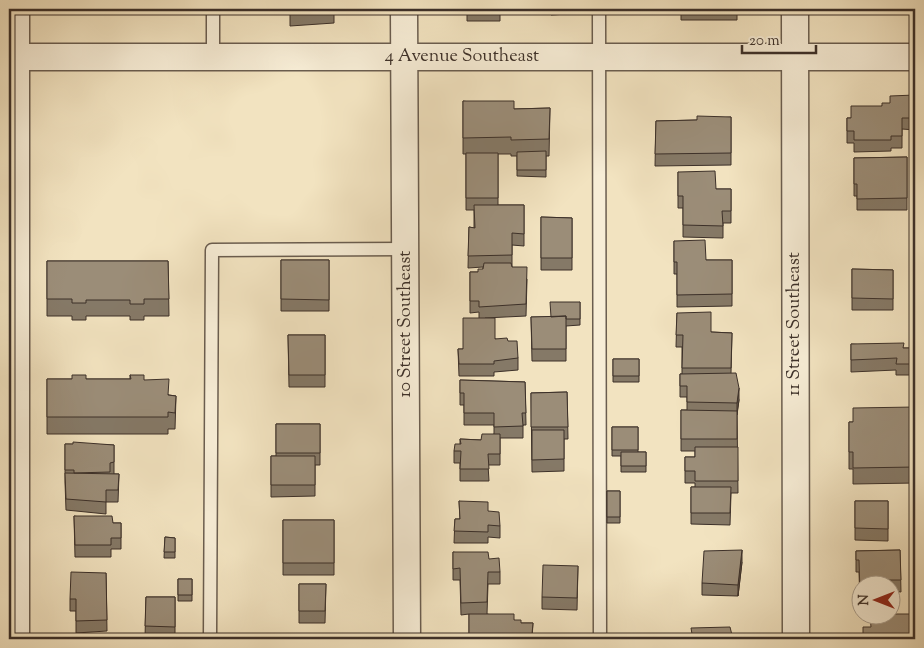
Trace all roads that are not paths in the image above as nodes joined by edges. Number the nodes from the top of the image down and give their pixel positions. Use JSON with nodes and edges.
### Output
{"nodes":[{"id":1,"x":16,"y":9,"type":"edge"},
{"id":2,"x":213,"y":9,"type":"edge"},
{"id":3,"x":404,"y":9,"type":"edge"},
{"id":4,"x":599,"y":9,"type":"edge"},
{"id":5,"x":794,"y":9,"type":"edge"},
{"id":6,"x":12,"y":57,"type":"edge"},
{"id":7,"x":213,"y":57,"type":"junction"},
{"id":8,"x":404,"y":57,"type":"junction"},
{"id":9,"x":598,"y":57,"type":"junction"},
{"id":10,"x":795,"y":57,"type":"junction"},
{"id":11,"x":915,"y":57,"type":"edge"},
{"id":12,"x":405,"y":250,"type":"junction"},
{"id":13,"x":16,"y":639,"type":"edge"},
{"id":14,"x":210,"y":639,"type":"edge"},
{"id":15,"x":407,"y":639,"type":"edge"},
{"id":16,"x":600,"y":639,"type":"edge"},
{"id":17,"x":796,"y":639,"type":"edge"}],
"edges":[{"from":1,"to":6,"type":"street"},
{"from":2,"to":7,"type":"lane"},
{"from":3,"to":8,"type":"street","name":"10 Street Southeast"},
{"from":4,"to":9,"type":"lane"},
{"from":5,"to":10,"type":"street","name":"11 Street Southeast"},
{"from":6,"to":7,"type":"street","name":"4 Avenue Southeast"},
{"from":6,"to":13,"type":"street"},
{"from":7,"to":8,"type":"street","name":"4 Avenue Southeast"},
{"from":8,"to":9,"type":"street","name":"4 Avenue Southeast"},
{"from":8,"to":12,"type":"street","name":"10 Street Southeast"},
{"from":9,"to":10,"type":"street","name":"4 Avenue Southeast"},
{"from":9,"to":16,"type":"lane"},
{"from":10,"to":11,"type":"street","name":"4 Avenue Southeast"},
{"from":10,"to":17,"type":"street","name":"11 Street Southeast"},
{"from":12,"to":14,"type":"lane"},
{"from":12,"to":15,"type":"street","name":"10 Street Southeast"}]}
